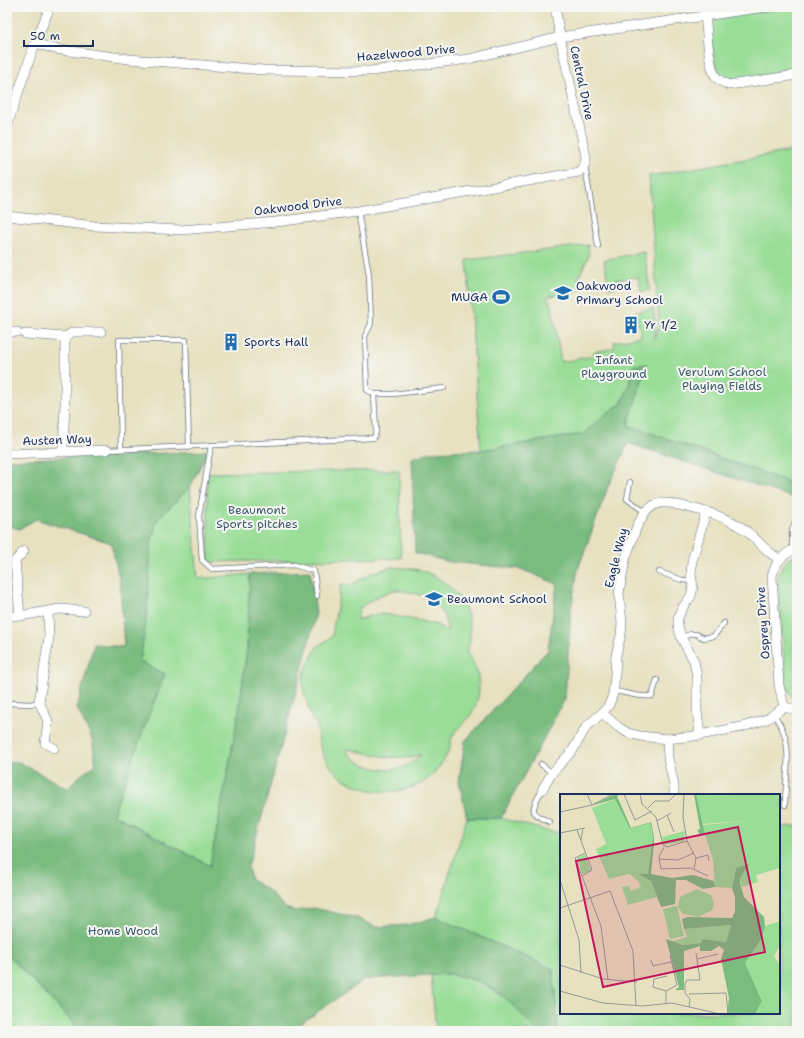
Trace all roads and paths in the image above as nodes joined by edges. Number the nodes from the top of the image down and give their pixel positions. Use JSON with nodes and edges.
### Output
{"nodes":[{"id":1,"x":50,"y":7,"type":"edge"},
{"id":2,"x":555,"y":7,"type":"edge"},
{"id":3,"x":765,"y":7,"type":"edge"},
{"id":4,"x":705,"y":15,"type":"junction"},
{"id":5,"x":560,"y":37,"type":"junction"},
{"id":6,"x":35,"y":43,"type":"junction"},
{"id":7,"x":797,"y":75,"type":"edge"},
{"id":8,"x":7,"y":126,"type":"edge"},
{"id":9,"x":585,"y":164,"type":"junction"},
{"id":10,"x":358,"y":211,"type":"junction"},
{"id":11,"x":7,"y":216,"type":"edge"},
{"id":12,"x":598,"y":246,"type":"dead end"},
{"id":13,"x":101,"y":332,"type":"dead end"},
{"id":14,"x":16,"y":333,"type":"edge"},
{"id":15,"x":65,"y":337,"type":"junction"},
{"id":16,"x":444,"y":388,"type":"dead end"},
{"id":17,"x":374,"y":394,"type":"junction"},
{"id":18,"x":211,"y":446,"type":"junction"},
{"id":19,"x":189,"y":447,"type":"junction"},
{"id":20,"x":121,"y":449,"type":"junction"},
{"id":21,"x":107,"y":450,"type":"joint"},
{"id":22,"x":63,"y":452,"type":"junction"},
{"id":23,"x":7,"y":454,"type":"edge"},
{"id":24,"x":630,"y":482,"type":"dead end"},
{"id":25,"x":645,"y":512,"type":"junction"},
{"id":26,"x":706,"y":512,"type":"junction"},
{"id":27,"x":797,"y":516,"type":"edge"},
{"id":28,"x":795,"y":549,"type":"edge"},
{"id":29,"x":24,"y":551,"type":"dead end"},
{"id":30,"x":778,"y":559,"type":"junction"},
{"id":31,"x":11,"y":560,"type":"edge"},
{"id":32,"x":659,"y":572,"type":"dead end"},
{"id":33,"x":692,"y":581,"type":"junction"},
{"id":34,"x":317,"y":596,"type":"dead end"},
{"id":35,"x":84,"y":611,"type":"dead end"},
{"id":36,"x":48,"y":612,"type":"junction"},
{"id":37,"x":7,"y":616,"type":"edge"},
{"id":38,"x":20,"y":616,"type":"junction"},
{"id":39,"x":724,"y":623,"type":"dead end"},
{"id":40,"x":681,"y":637,"type":"junction"},
{"id":41,"x":657,"y":680,"type":"dead end"},
{"id":42,"x":613,"y":690,"type":"junction"},
{"id":43,"x":39,"y":702,"type":"junction"},
{"id":44,"x":7,"y":703,"type":"edge"},
{"id":45,"x":784,"y":707,"type":"junction"},
{"id":46,"x":797,"y":710,"type":"edge"},
{"id":47,"x":602,"y":713,"type":"junction"},
{"id":48,"x":774,"y":714,"type":"junction"},
{"id":49,"x":700,"y":735,"type":"junction"},
{"id":50,"x":666,"y":739,"type":"junction"},
{"id":51,"x":54,"y":748,"type":"dead end"},
{"id":52,"x":541,"y":764,"type":"dead end"},
{"id":53,"x":552,"y":773,"type":"junction"},
{"id":54,"x":542,"y":790,"type":"joint"},
{"id":55,"x":674,"y":794,"type":"edge"},
{"id":56,"x":785,"y":805,"type":"dead end"},
{"id":57,"x":550,"y":822,"type":"dead end"}],
"edges":[{"from":1,"to":6,"type":"street"},
{"from":2,"to":5,"type":"street","name":"Central Drive"},
{"from":3,"to":4,"type":"street","name":"Hazelwood Drive"},
{"from":4,"to":5,"type":"street","name":"Hazelwood Drive"},
{"from":4,"to":7,"type":"street"},
{"from":5,"to":6,"type":"street","name":"Hazelwood Drive"},
{"from":5,"to":9,"type":"street","name":"Central Drive"},
{"from":6,"to":8,"type":"street"},
{"from":9,"to":10,"type":"street","name":"Oakwood Drive"},
{"from":9,"to":12,"type":"lane"},
{"from":10,"to":11,"type":"street","name":"Oakwood Drive"},
{"from":10,"to":17,"type":"lane"},
{"from":13,"to":15,"type":"street"},
{"from":14,"to":15,"type":"street"},
{"from":15,"to":22,"type":"street"},
{"from":16,"to":17,"type":"lane"},
{"from":17,"to":18,"type":"lane"},
{"from":18,"to":19,"type":"lane"},
{"from":18,"to":34,"type":"lane"},
{"from":19,"to":20,"type":"lane"},
{"from":19,"to":20,"type":"lane"},
{"from":20,"to":21,"type":"lane"},
{"from":21,"to":22,"type":"street","name":"Austen Way"},
{"from":22,"to":23,"type":"street","name":"Austen Way"},
{"from":24,"to":25,"type":"lane"},
{"from":25,"to":26,"type":"street"},
{"from":25,"to":42,"type":"street","name":"Eagle Way"},
{"from":26,"to":30,"type":"street"},
{"from":26,"to":33,"type":"street"},
{"from":27,"to":28,"type":"lane"},
{"from":28,"to":30,"type":"street"},
{"from":29,"to":31,"type":"street"},
{"from":30,"to":45,"type":"street","name":"Osprey Drive"},
{"from":31,"to":38,"type":"street"},
{"from":32,"to":33,"type":"lane"},
{"from":33,"to":40,"type":"street"},
{"from":35,"to":36,"type":"street"},
{"from":36,"to":38,"type":"street"},
{"from":36,"to":43,"type":"street"},
{"from":37,"to":38,"type":"street"},
{"from":39,"to":40,"type":"lane"},
{"from":40,"to":49,"type":"street"},
{"from":41,"to":42,"type":"lane"},
{"from":42,"to":47,"type":"street","name":"Eagle Way"},
{"from":43,"to":44,"type":"lane"},
{"from":43,"to":51,"type":"street"},
{"from":45,"to":46,"type":"street"},
{"from":45,"to":48,"type":"street"},
{"from":47,"to":50,"type":"street"},
{"from":47,"to":53,"type":"street","name":"Eagle Way"},
{"from":48,"to":49,"type":"street"},
{"from":48,"to":56,"type":"lane"},
{"from":49,"to":50,"type":"street"},
{"from":50,"to":55,"type":"street"},
{"from":52,"to":53,"type":"lane"},
{"from":53,"to":54,"type":"street","name":"Eagle Way"},
{"from":54,"to":57,"type":"lane"}]}
